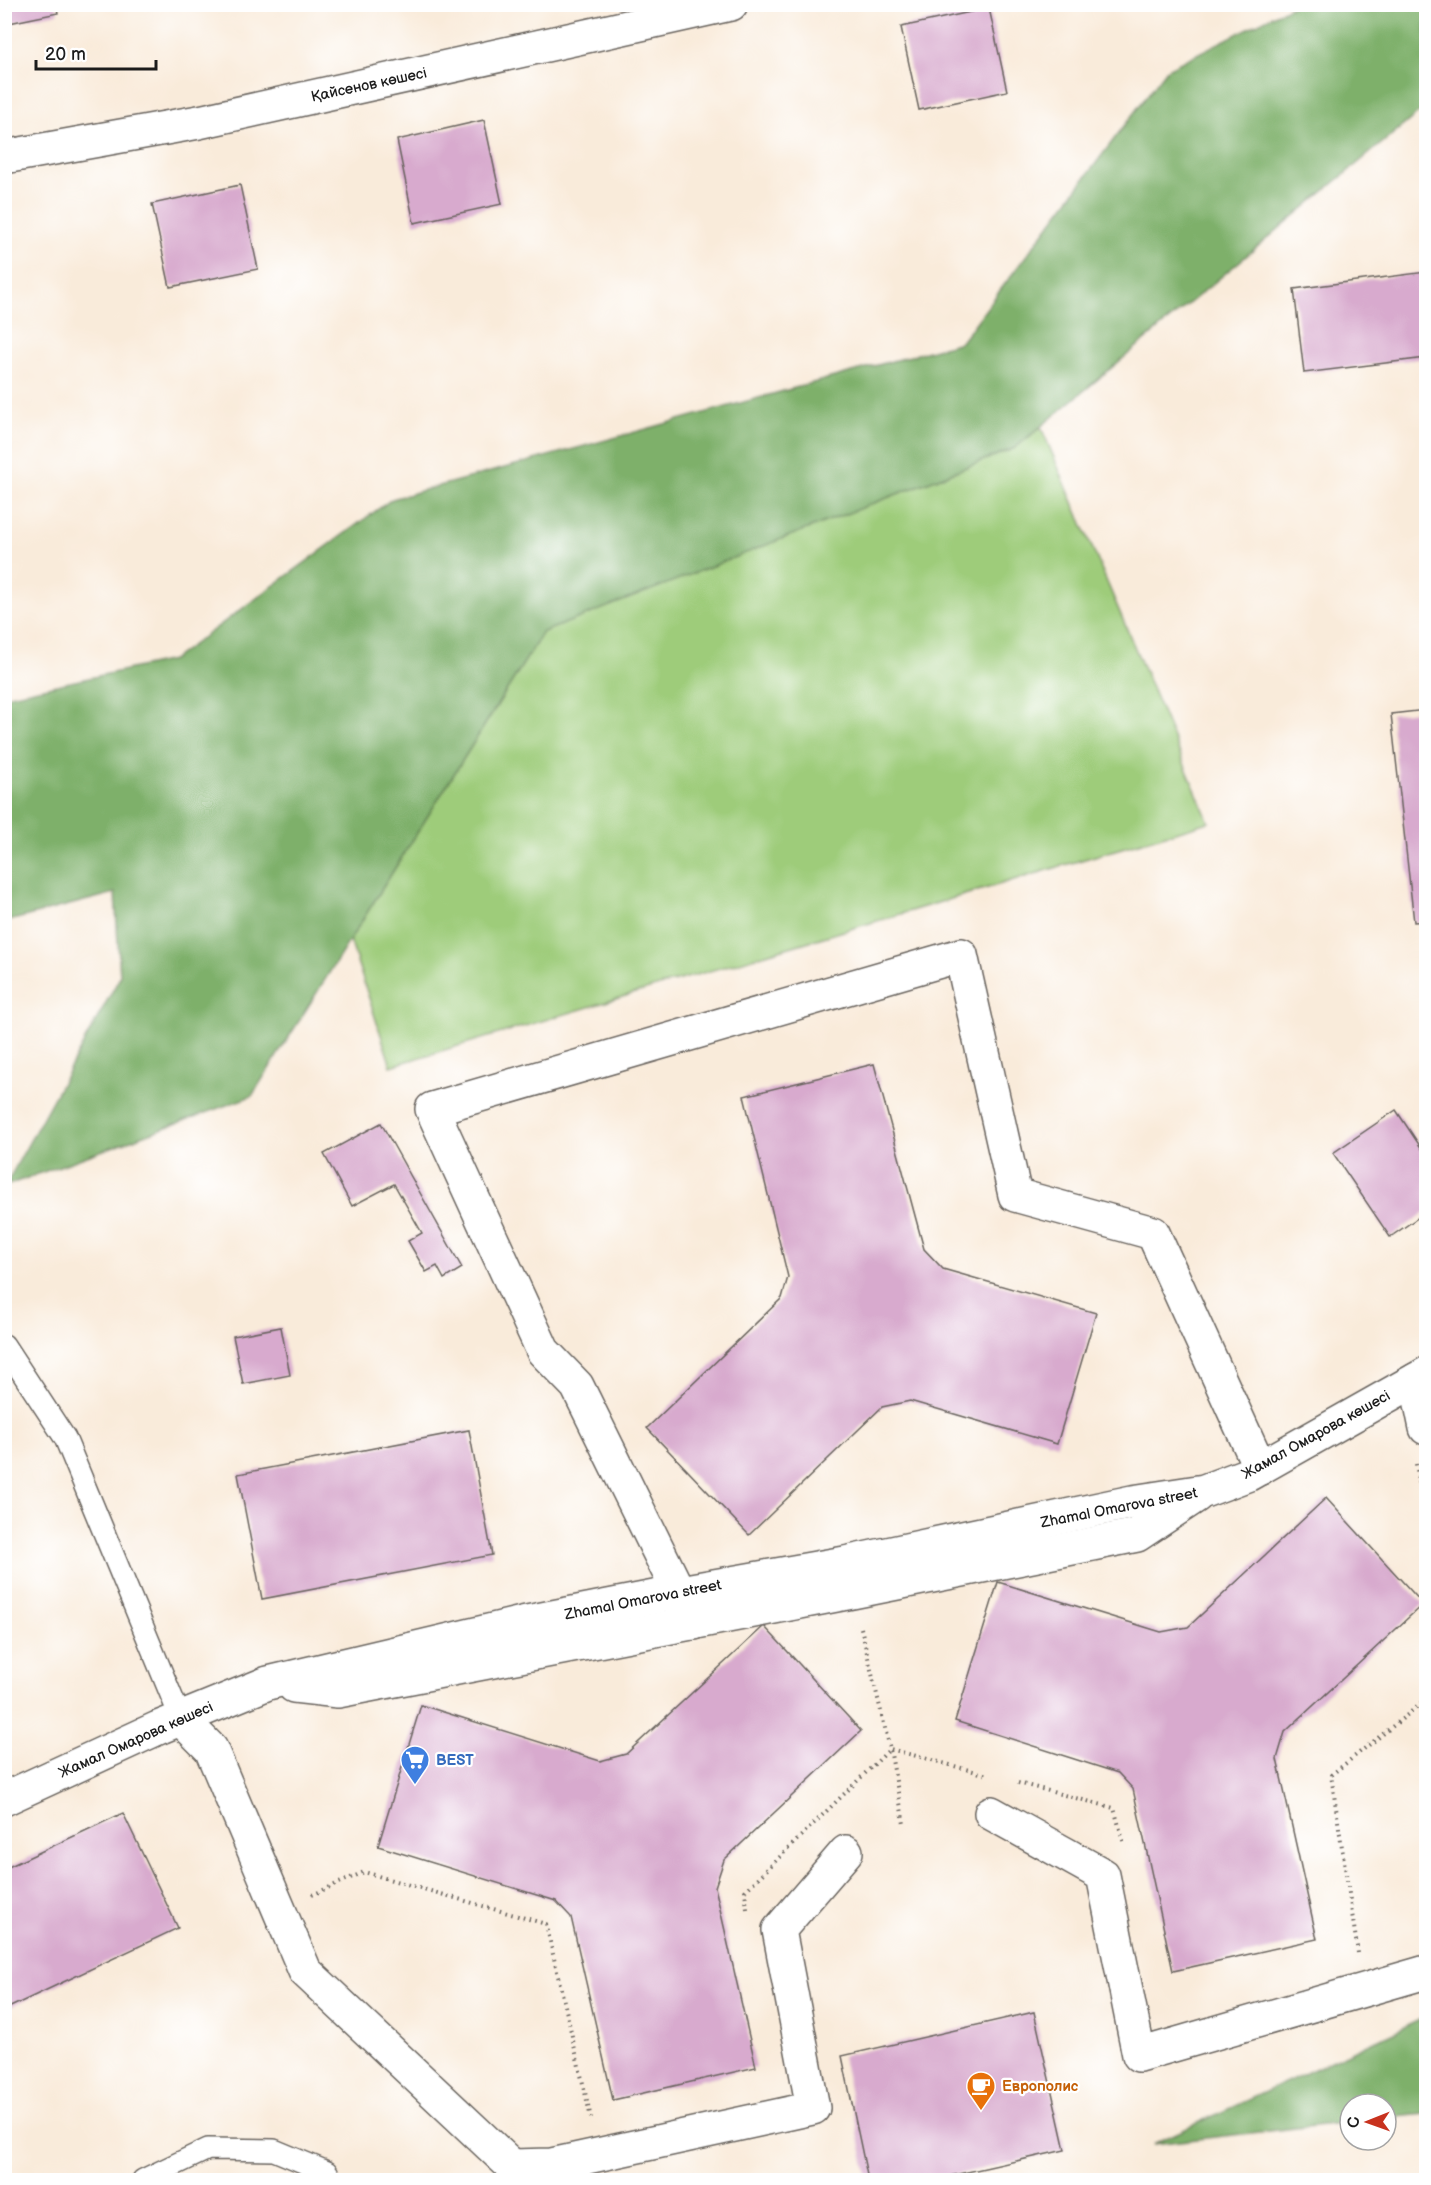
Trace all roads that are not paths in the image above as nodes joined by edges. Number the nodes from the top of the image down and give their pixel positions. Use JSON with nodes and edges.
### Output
{"nodes":[{"id":1,"x":731,"y":4,"type":"edge"},
{"id":2,"x":4,"y":157,"type":"edge"},
{"id":3,"x":4,"y":1345,"type":"edge"},
{"id":4,"x":1421,"y":1377,"type":"edge"},
{"id":5,"x":1426,"y":1428,"type":"edge"},
{"id":6,"x":1260,"y":1468,"type":"junction"},
{"id":7,"x":1204,"y":1491,"type":"junction"},
{"id":8,"x":680,"y":1592,"type":"junction"},
{"id":9,"x":694,"y":1623,"type":"junction"},
{"id":10,"x":268,"y":1683,"type":"junction"},
{"id":11,"x":181,"y":1719,"type":"junction"},
{"id":12,"x":4,"y":1799,"type":"edge"},
{"id":13,"x":991,"y":1814,"type":"dead end"},
{"id":14,"x":846,"y":1852,"type":"dead end"},
{"id":15,"x":1426,"y":1972,"type":"edge"},
{"id":16,"x":143,"y":2181,"type":"edge"},
{"id":17,"x":331,"y":2181,"type":"edge"}],
"edges":[{"from":1,"to":2,"type":"street","name":"Қайсенов көшесі"},
{"from":3,"to":11,"type":"lane"},
{"from":4,"to":5,"type":"street"},
{"from":4,"to":6,"type":"street","name":"Жамал Омарова көшесі"},
{"from":6,"to":7,"type":"street","name":"Жамал Омарова көшесі"},
{"from":6,"to":8,"type":"street"},
{"from":7,"to":8,"type":"street","name":"Zhamal Omarova street"},
{"from":7,"to":9,"type":"street","name":"Zhamal Omarova street"},
{"from":8,"to":9,"type":"street"},
{"from":8,"to":10,"type":"street","name":"Zhamal Omarova street"},
{"from":9,"to":10,"type":"street","name":"Zhamal Omarova street"},
{"from":10,"to":11,"type":"street","name":"Жамал Омарова көшесі"},
{"from":11,"to":12,"type":"street","name":"Жамал Омарова көшесі"},
{"from":11,"to":14,"type":"street"},
{"from":13,"to":15,"type":"street"},
{"from":16,"to":17,"type":"lane"}]}
